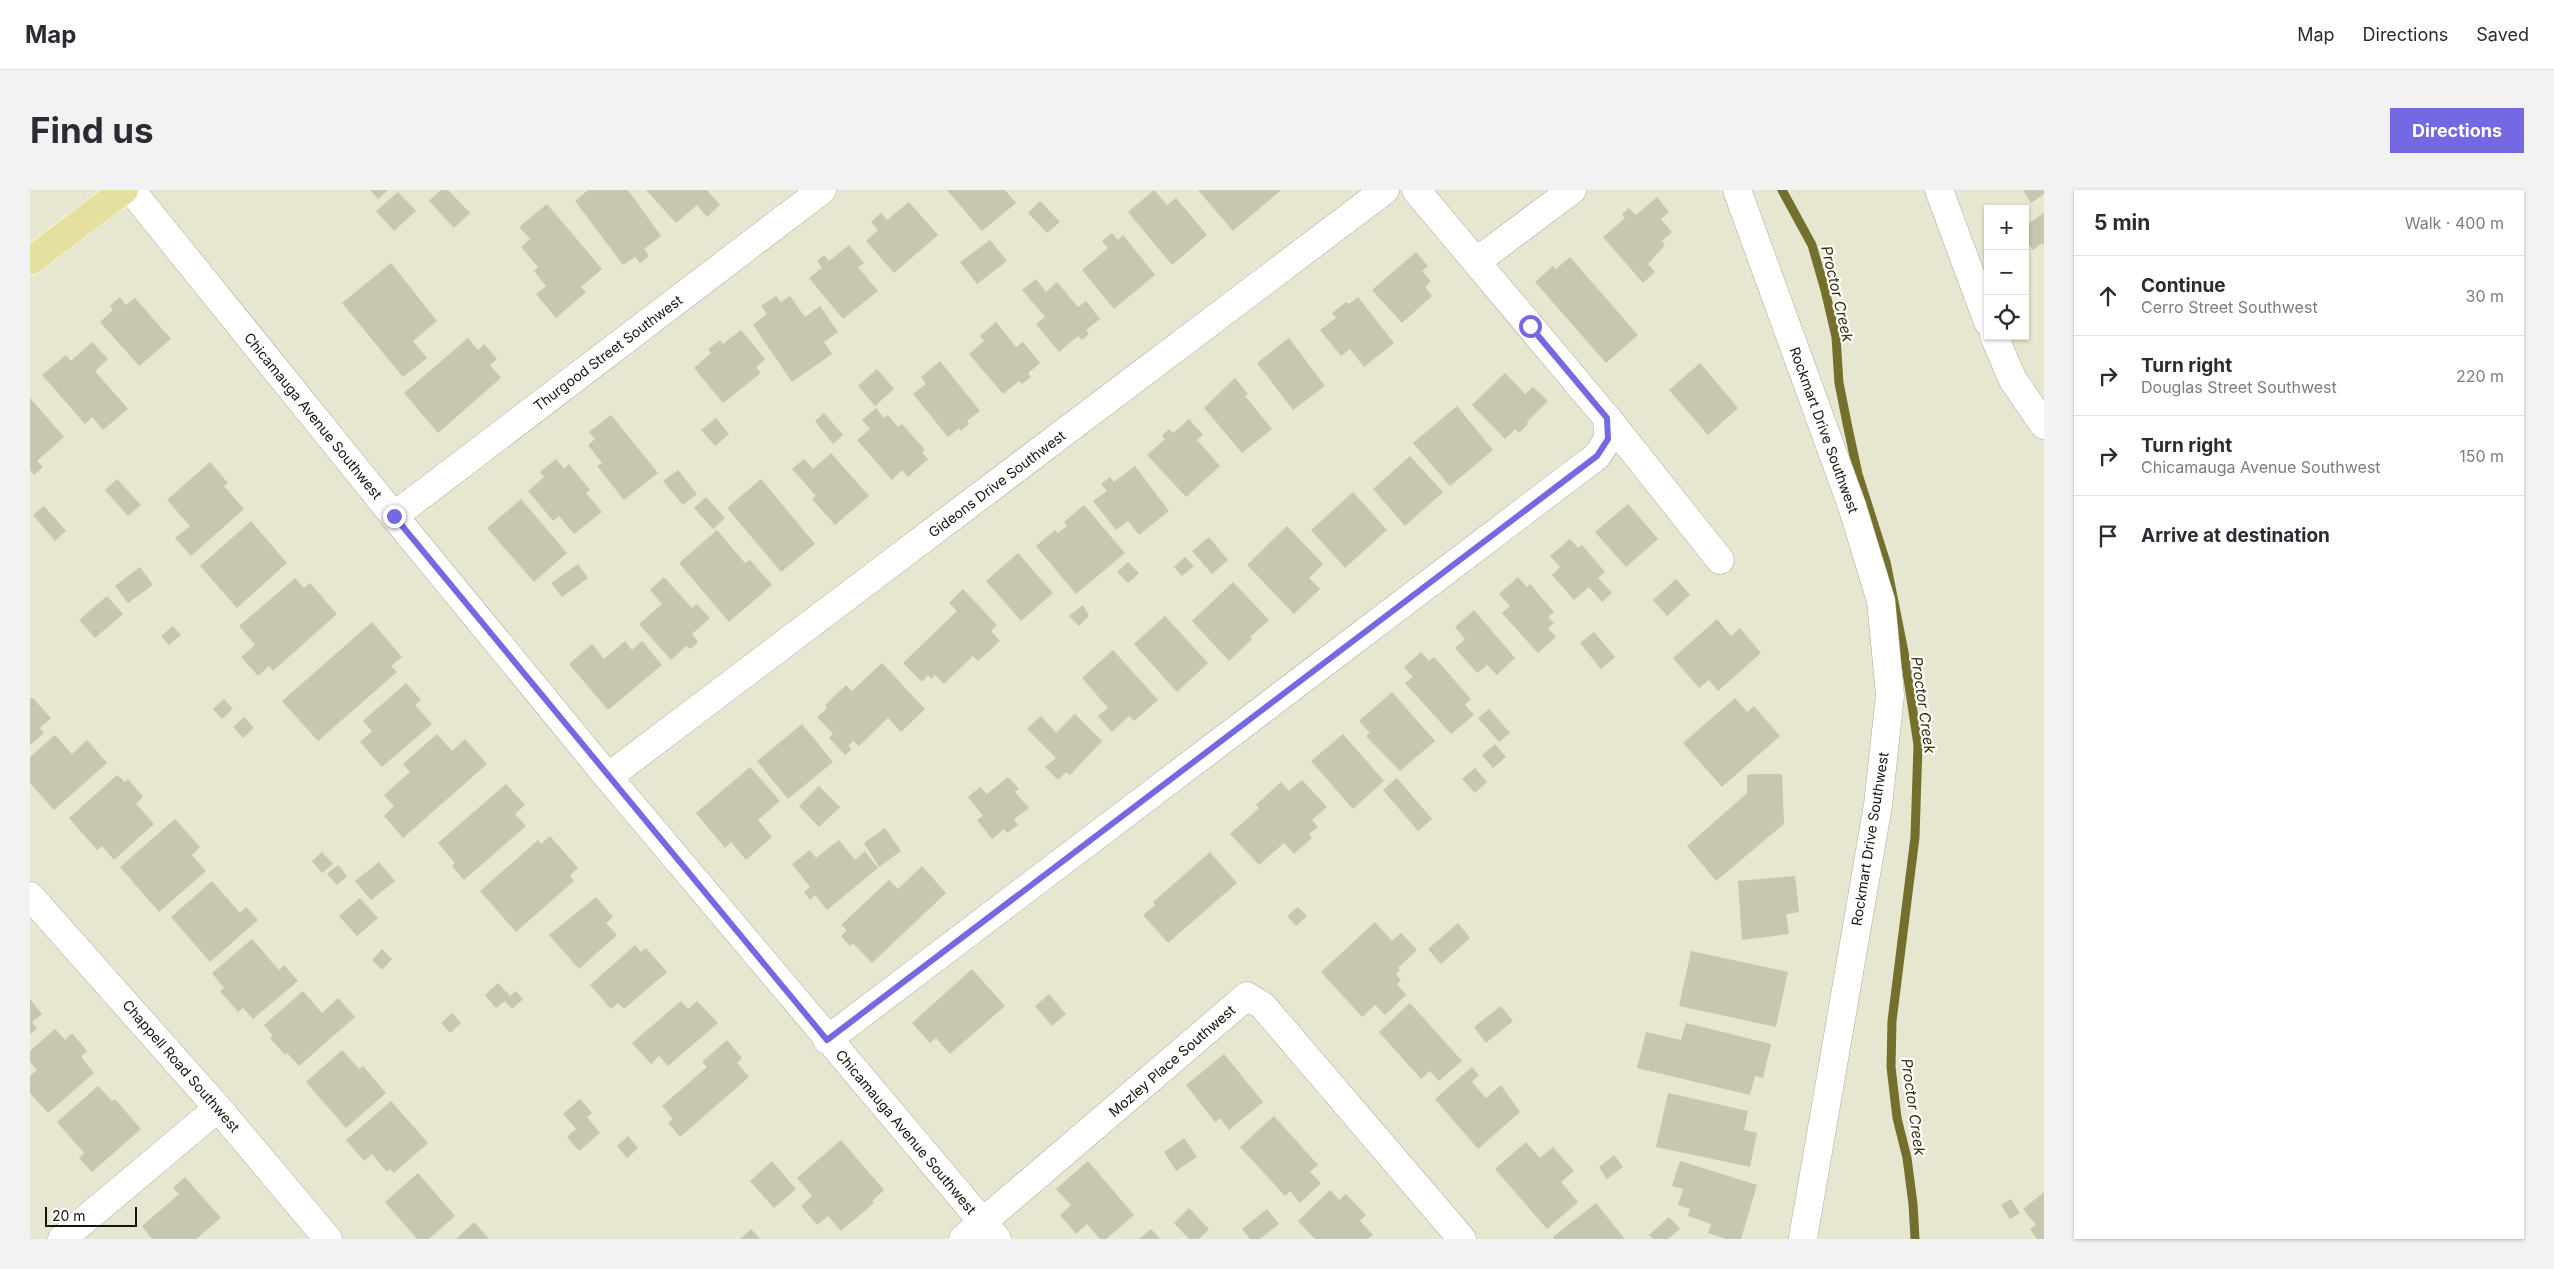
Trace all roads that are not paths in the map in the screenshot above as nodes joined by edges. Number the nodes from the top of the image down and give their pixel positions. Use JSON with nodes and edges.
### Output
{"nodes":[{"id":1,"x":124,"y":190,"type":"edge"},
{"id":2,"x":131,"y":190,"type":"edge"},
{"id":3,"x":822,"y":190,"type":"edge"},
{"id":4,"x":1385,"y":190,"type":"edge"},
{"id":5,"x":1416,"y":190,"type":"edge"},
{"id":6,"x":1572,"y":190,"type":"edge"},
{"id":7,"x":1737,"y":190,"type":"edge"},
{"id":8,"x":1939,"y":190,"type":"edge"},
{"id":9,"x":30,"y":260,"type":"edge"},
{"id":10,"x":1476,"y":261,"type":"junction"},
{"id":11,"x":1984,"y":311,"type":"edge"},
{"id":12,"x":1996,"y":340,"type":"edge"},
{"id":13,"x":1607,"y":418,"type":"junction"},
{"id":14,"x":2044,"y":425,"type":"edge"},
{"id":15,"x":394,"y":516,"type":"junction"},
{"id":16,"x":1720,"y":560,"type":"dead end"},
{"id":17,"x":608,"y":777,"type":"junction"},
{"id":18,"x":30,"y":896,"type":"edge"},
{"id":19,"x":827,"y":1040,"type":"junction"},
{"id":20,"x":218,"y":1108,"type":"junction"},
{"id":21,"x":981,"y":1234,"type":"edge"},
{"id":22,"x":1803,"y":1238,"type":"edge"},
{"id":23,"x":62,"y":1239,"type":"edge"},
{"id":24,"x":328,"y":1239,"type":"edge"},
{"id":25,"x":1462,"y":1239,"type":"edge"}],
"edges":[{"from":1,"to":9,"type":"main road"},
{"from":2,"to":15,"type":"street","name":"Chicamauga Avenue Southwest"},
{"from":3,"to":15,"type":"street","name":"Thurgood Street Southwest"},
{"from":4,"to":17,"type":"street","name":"Gideons Drive Southwest"},
{"from":5,"to":10,"type":"street"},
{"from":6,"to":10,"type":"street"},
{"from":7,"to":22,"type":"street","name":"Rockmart Drive Southwest"},
{"from":8,"to":11,"type":"street"},
{"from":10,"to":13,"type":"street"},
{"from":12,"to":14,"type":"street"},
{"from":13,"to":16,"type":"street"},
{"from":13,"to":19,"type":"street"},
{"from":15,"to":17,"type":"street","name":"Chicamauga Avenue Southwest"},
{"from":17,"to":19,"type":"street","name":"Chicamauga Avenue Southwest"},
{"from":18,"to":20,"type":"street","name":"Chappell Road Southwest"},
{"from":19,"to":21,"type":"street","name":"Chicamauga Avenue Southwest"},
{"from":20,"to":23,"type":"street"},
{"from":20,"to":24,"type":"street","name":"Chappell Road Southwest"},
{"from":21,"to":25,"type":"street","name":"Mozley Place Southwest"}]}
